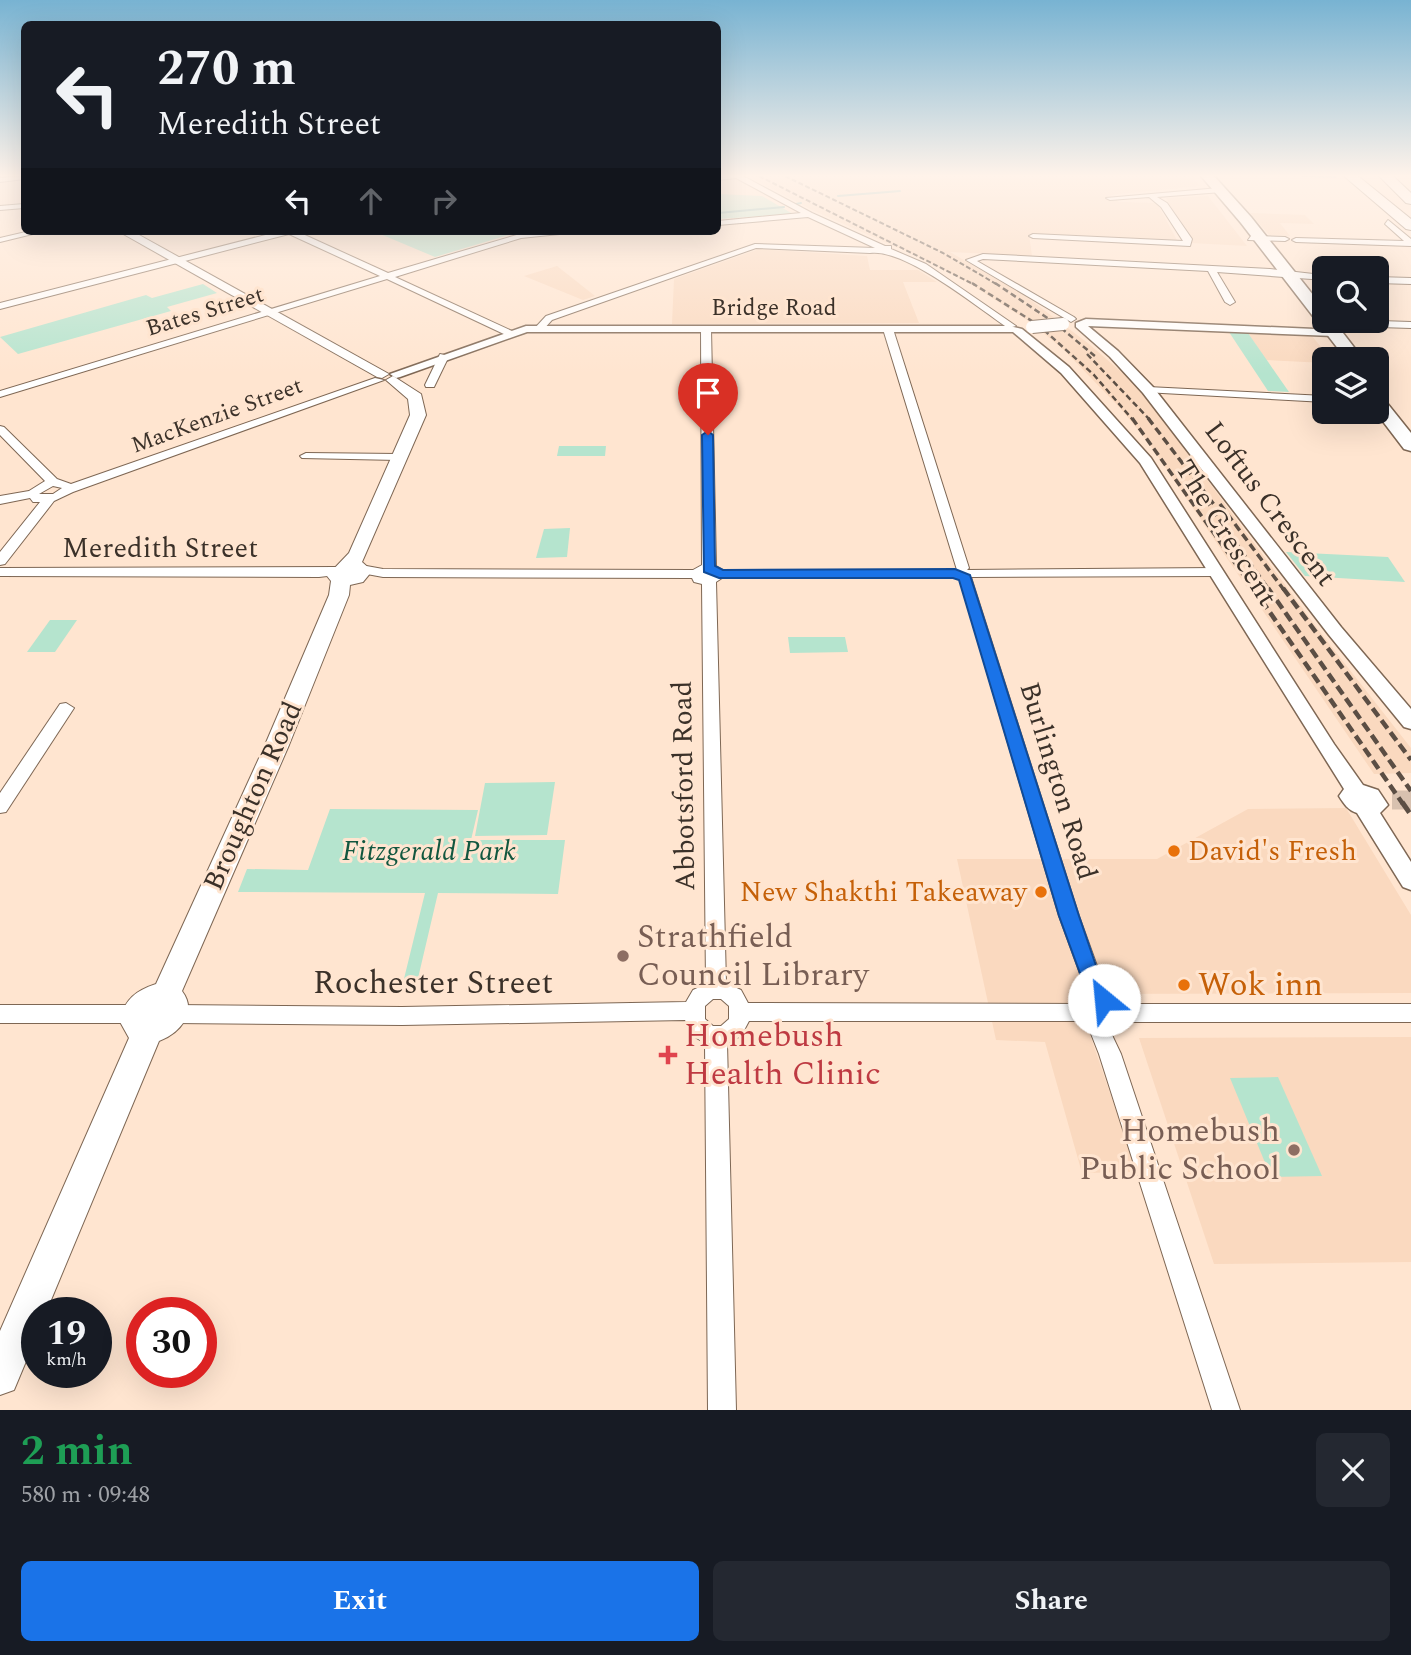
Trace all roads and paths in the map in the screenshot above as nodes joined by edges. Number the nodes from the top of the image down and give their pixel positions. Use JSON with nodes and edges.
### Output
{"nodes":[{"id":1,"x":143,"y":242,"type":"edge"},
{"id":2,"x":249,"y":242,"type":"edge"},
{"id":3,"x":313,"y":242,"type":"edge"},
{"id":4,"x":503,"y":242,"type":"edge"},
{"id":5,"x":873,"y":242,"type":"edge"},
{"id":6,"x":1182,"y":242,"type":"edge"},
{"id":7,"x":1187,"y":242,"type":"joint"},
{"id":8,"x":1259,"y":242,"type":"edge"},
{"id":9,"x":1348,"y":242,"type":"edge"},
{"id":10,"x":1411,"y":244,"type":"edge"},
{"id":11,"x":888,"y":248,"type":"junction"},
{"id":12,"x":177,"y":261,"type":"junction"},
{"id":13,"x":1206,"y":269,"type":"junction"},
{"id":14,"x":1283,"y":275,"type":"junction"},
{"id":15,"x":387,"y":277,"type":"junction"},
{"id":16,"x":1312,"y":277,"type":"edge"},
{"id":17,"x":1389,"y":280,"type":"edge"},
{"id":18,"x":1411,"y":281,"type":"edge"},
{"id":19,"x":1230,"y":302,"type":"dead end"},
{"id":20,"x":0,"y":306,"type":"edge"},
{"id":21,"x":1312,"y":306,"type":"edge"},
{"id":22,"x":271,"y":312,"type":"junction"},
{"id":23,"x":1074,"y":322,"type":"junction"},
{"id":24,"x":1411,"y":326,"type":"edge"},
{"id":25,"x":1389,"y":327,"type":"edge"},
{"id":26,"x":1018,"y":328,"type":"junction"},
{"id":27,"x":1312,"y":328,"type":"edge"},
{"id":28,"x":539,"y":329,"type":"junction"},
{"id":29,"x":706,"y":329,"type":"junction"},
{"id":30,"x":888,"y":329,"type":"junction"},
{"id":31,"x":509,"y":333,"type":"junction"},
{"id":32,"x":444,"y":356,"type":"junction"},
{"id":33,"x":388,"y":377,"type":"junction"},
{"id":34,"x":430,"y":384,"type":"dead end"},
{"id":35,"x":1149,"y":390,"type":"junction"},
{"id":36,"x":0,"y":394,"type":"edge"},
{"id":37,"x":1312,"y":397,"type":"edge"},
{"id":38,"x":1389,"y":407,"type":"edge"},
{"id":39,"x":1389,"y":412,"type":"edge"},
{"id":40,"x":0,"y":429,"type":"edge"},
{"id":41,"x":1411,"y":429,"type":"edge"},
{"id":42,"x":1411,"y":445,"type":"edge"},
{"id":43,"x":306,"y":456,"type":"dead end"},
{"id":44,"x":398,"y":457,"type":"junction"},
{"id":45,"x":54,"y":483,"type":"junction"},
{"id":46,"x":69,"y":489,"type":"junction"},
{"id":47,"x":33,"y":494,"type":"junction"},
{"id":48,"x":49,"y":499,"type":"junction"},
{"id":49,"x":0,"y":500,"type":"edge"},
{"id":50,"x":0,"y":561,"type":"edge"},
{"id":51,"x":0,"y":572,"type":"edge"},
{"id":52,"x":1216,"y":572,"type":"junction"},
{"id":53,"x":964,"y":573,"type":"junction"},
{"id":54,"x":346,"y":574,"type":"junction"},
{"id":55,"x":708,"y":574,"type":"junction"},
{"id":56,"x":66,"y":708,"type":"dead end"},
{"id":57,"x":1411,"y":722,"type":"edge"},
{"id":58,"x":0,"y":807,"type":"edge"},
{"id":59,"x":1411,"y":881,"type":"edge"},
{"id":60,"x":716,"y":991,"type":"junction"},
{"id":61,"x":692,"y":1011,"type":"junction"},
{"id":62,"x":741,"y":1012,"type":"junction"},
{"id":63,"x":1100,"y":1012,"type":"junction"},
{"id":64,"x":1411,"y":1013,"type":"edge"},
{"id":65,"x":0,"y":1014,"type":"edge"},
{"id":66,"x":155,"y":1014,"type":"junction"},
{"id":67,"x":716,"y":1035,"type":"junction"},
{"id":68,"x":0,"y":1376,"type":"edge"},
{"id":69,"x":722,"y":1410,"type":"edge"},
{"id":70,"x":1226,"y":1410,"type":"edge"}],
"edges":[{"from":1,"to":12,"type":"main road"},
{"from":2,"to":12,"type":"street"},
{"from":3,"to":15,"type":"street"},
{"from":4,"to":15,"type":"street","name":"Bates Street"},
{"from":5,"to":11,"type":"street","name":"The Crescent"},
{"from":6,"to":7,"type":"street"},
{"from":7,"to":13,"type":"street"},
{"from":8,"to":14,"type":"highway"},
{"from":9,"to":10,"type":"street"},
{"from":11,"to":26,"type":"street","name":"The Crescent"},
{"from":11,"to":28,"type":"street","name":"MacKenzie Street"},
{"from":12,"to":20,"type":"street"},
{"from":12,"to":22,"type":"main road"},
{"from":13,"to":14,"type":"street"},
{"from":13,"to":19,"type":"street"},
{"from":13,"to":23,"type":"street","name":"Loftus Crescent"},
{"from":14,"to":16,"type":"street"},
{"from":14,"to":21,"type":"highway"},
{"from":15,"to":22,"type":"street","name":"Bates Street"},
{"from":15,"to":31,"type":"street"},
{"from":17,"to":18,"type":"street"},
{"from":22,"to":33,"type":"main road"},
{"from":22,"to":36,"type":"street","name":"Bates Street"},
{"from":23,"to":26,"type":"street","name":"Bridge Road","bridge":true},
{"from":23,"to":27,"type":"street","name":"Bridge Road"},
{"from":23,"to":35,"type":"street","name":"Loftus Crescent"},
{"from":24,"to":25,"type":"street"},
{"from":26,"to":30,"type":"street","name":"Bridge Road"},
{"from":26,"to":52,"type":"street","name":"The Crescent"},
{"from":28,"to":29,"type":"street","name":"Bridge Road"},
{"from":28,"to":31,"type":"street","name":"MacKenzie Street"},
{"from":29,"to":30,"type":"street","name":"Bridge Road"},
{"from":29,"to":55,"type":"street","name":"Abbotsford Road"},
{"from":30,"to":53,"type":"street","name":"Burlington Road"},
{"from":31,"to":32,"type":"street","name":"MacKenzie Street"},
{"from":32,"to":33,"type":"street","name":"MacKenzie Street"},
{"from":32,"to":34,"type":"street"},
{"from":33,"to":44,"type":"main road","name":"Broughton Road"},
{"from":33,"to":46,"type":"street","name":"MacKenzie Street"},
{"from":35,"to":37,"type":"street"},
{"from":35,"to":57,"type":"street","name":"Loftus Crescent"},
{"from":38,"to":41,"type":"highway"},
{"from":39,"to":42,"type":"highway"},
{"from":40,"to":45,"type":"street"},
{"from":43,"to":44,"type":"street"},
{"from":44,"to":54,"type":"main road","name":"Broughton Road"},
{"from":45,"to":46,"type":"street"},
{"from":45,"to":47,"type":"street"},
{"from":46,"to":48,"type":"street","name":"MacKenzie Street"},
{"from":47,"to":48,"type":"street"},
{"from":47,"to":49,"type":"street"},
{"from":48,"to":50,"type":"street"},
{"from":51,"to":54,"type":"street","name":"Meredith Street"},
{"from":52,"to":53,"type":"street","name":"Meredith Street"},
{"from":52,"to":59,"type":"street","name":"The Crescent"},
{"from":53,"to":55,"type":"street","name":"Meredith Street"},
{"from":53,"to":63,"type":"street","name":"Burlington Road"},
{"from":54,"to":55,"type":"street","name":"Meredith Street"},
{"from":54,"to":66,"type":"main road","name":"Broughton Road"},
{"from":55,"to":60,"type":"street","name":"Abbotsford Road"},
{"from":56,"to":58,"type":"street"},
{"from":60,"to":61,"type":"street"},
{"from":60,"to":62,"type":"street"},
{"from":61,"to":66,"type":"street","name":"Rochester Street"},
{"from":61,"to":67,"type":"street"},
{"from":62,"to":63,"type":"street"},
{"from":62,"to":67,"type":"street"},
{"from":63,"to":64,"type":"street"},
{"from":63,"to":70,"type":"street","name":"Burlington Road"},
{"from":65,"to":66,"type":"street","name":"Rochester Street"},
{"from":66,"to":68,"type":"main road","name":"Broughton Road"},
{"from":67,"to":69,"type":"street"}]}
